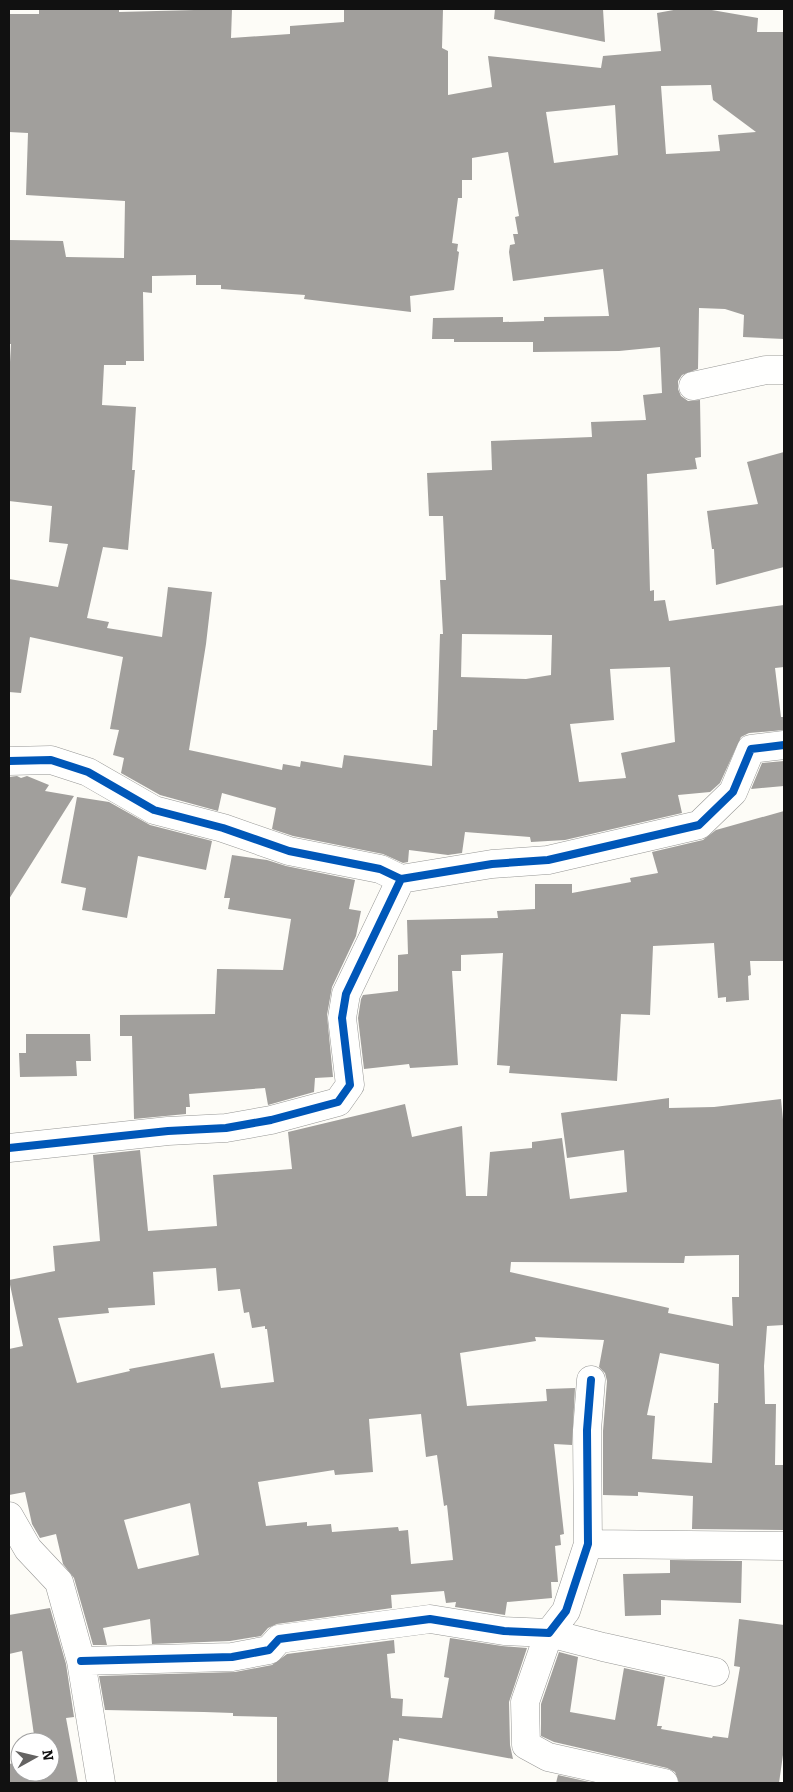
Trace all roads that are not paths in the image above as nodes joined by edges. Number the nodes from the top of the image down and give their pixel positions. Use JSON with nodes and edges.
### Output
{"nodes":[{"id":1,"x":784,"y":370,"type":"edge"},
{"id":2,"x":693,"y":386,"type":"dead end"},
{"id":3,"x":784,"y":745,"type":"edge"},
{"id":4,"x":9,"y":761,"type":"edge"},
{"id":5,"x":401,"y":880,"type":"junction"},
{"id":6,"x":9,"y":1148,"type":"edge"},
{"id":7,"x":591,"y":1380,"type":"dead end"},
{"id":8,"x":9,"y":1516,"type":"edge"},
{"id":9,"x":588,"y":1544,"type":"junction"},
{"id":10,"x":784,"y":1546,"type":"edge"},
{"id":11,"x":549,"y":1633,"type":"junction"},
{"id":12,"x":81,"y":1660,"type":"junction"},
{"id":13,"x":715,"y":1672,"type":"dead end"},
{"id":14,"x":102,"y":1783,"type":"edge"},
{"id":15,"x":664,"y":1783,"type":"edge"}],
"edges":[{"from":1,"to":2,"type":"street"},
{"from":3,"to":5,"type":"street"},
{"from":4,"to":5,"type":"street"},
{"from":5,"to":6,"type":"street"},
{"from":7,"to":9,"type":"street"},
{"from":8,"to":12,"type":"street"},
{"from":9,"to":10,"type":"street"},
{"from":9,"to":11,"type":"street"},
{"from":11,"to":12,"type":"street"},
{"from":11,"to":13,"type":"street"},
{"from":11,"to":15,"type":"street"},
{"from":12,"to":14,"type":"street"}]}
